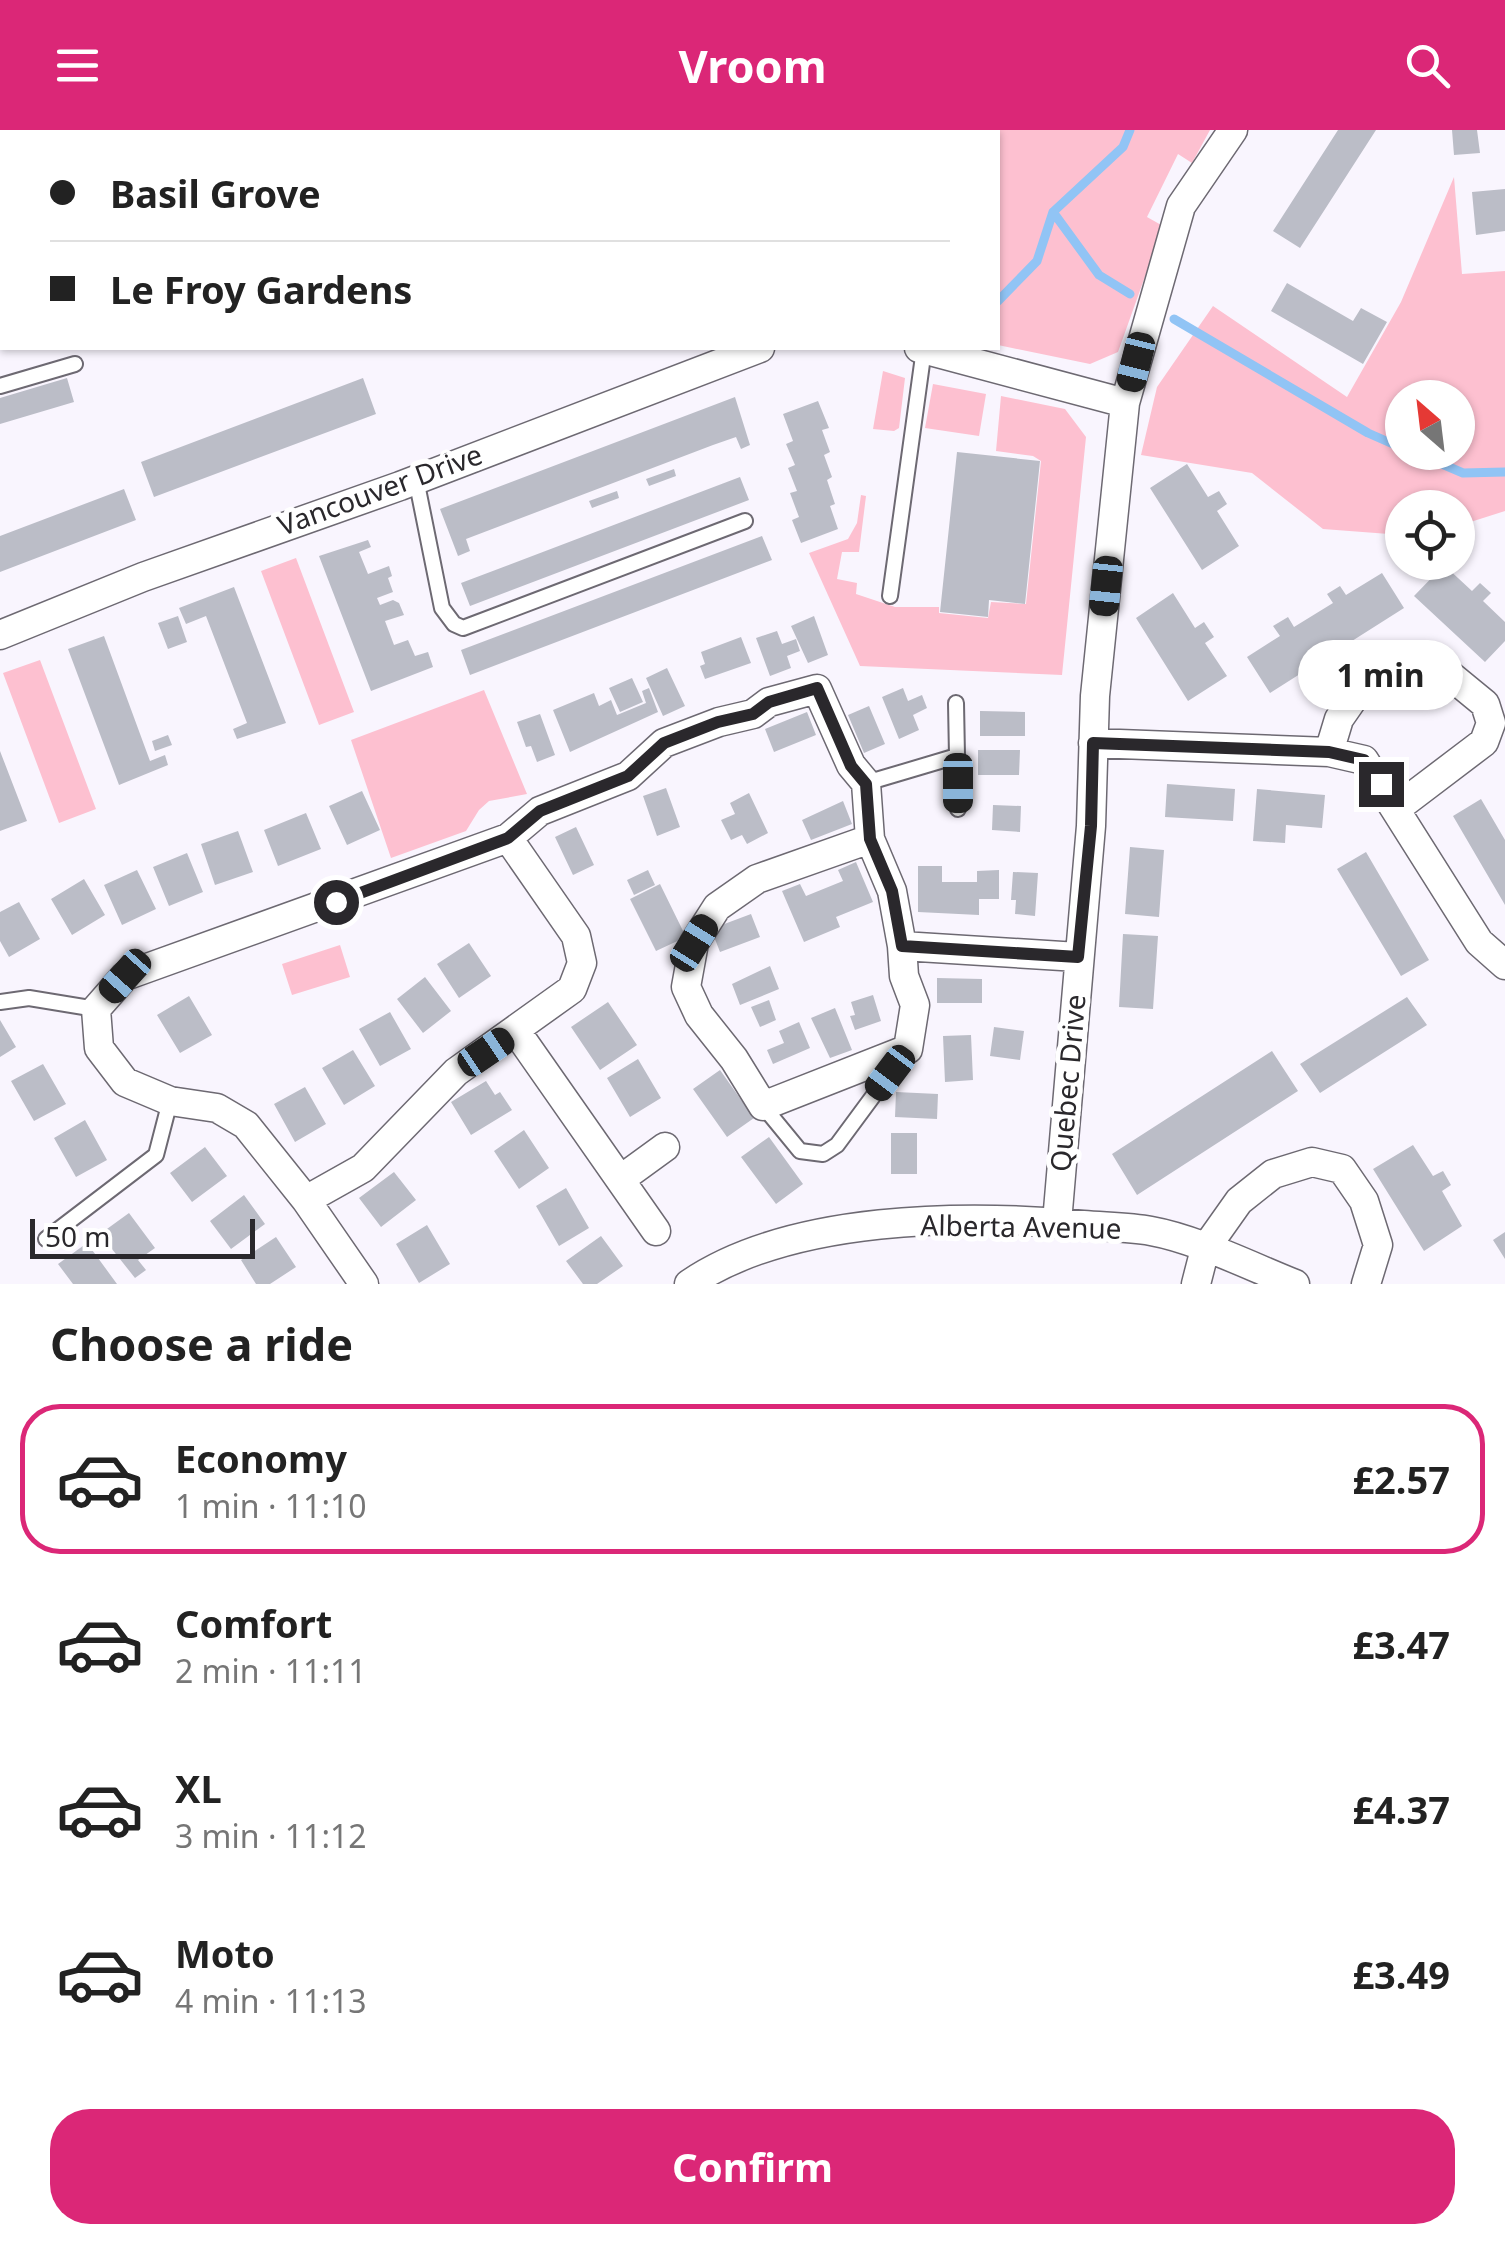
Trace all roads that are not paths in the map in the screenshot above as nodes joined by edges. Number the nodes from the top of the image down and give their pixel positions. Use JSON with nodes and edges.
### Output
{"nodes":[{"id":1,"x":1233,"y":130,"type":"edge"},
{"id":2,"x":755,"y":350,"type":"edge"},
{"id":3,"x":921,"y":350,"type":"edge"},
{"id":4,"x":928,"y":350,"type":"edge"},
{"id":5,"x":75,"y":364,"type":"dead end"},
{"id":6,"x":0,"y":386,"type":"edge"},
{"id":7,"x":1125,"y":404,"type":"junction"},
{"id":8,"x":416,"y":478,"type":"junction"},
{"id":9,"x":744,"y":521,"type":"dead end"},
{"id":10,"x":890,"y":596,"type":"dead end"},
{"id":11,"x":0,"y":634,"type":"edge"},
{"id":12,"x":956,"y":703,"type":"dead end"},
{"id":13,"x":1497,"y":712,"type":"edge"},
{"id":14,"x":1093,"y":743,"type":"junction"},
{"id":15,"x":1329,"y":752,"type":"junction"},
{"id":16,"x":957,"y":756,"type":"junction"},
{"id":17,"x":866,"y":784,"type":"junction"},
{"id":18,"x":1397,"y":808,"type":"junction"},
{"id":19,"x":958,"y":810,"type":"dead end"},
{"id":20,"x":508,"y":838,"type":"junction"},
{"id":21,"x":870,"y":839,"type":"junction"},
{"id":22,"x":902,"y":946,"type":"junction"},
{"id":23,"x":1078,"y":957,"type":"junction"},
{"id":24,"x":1505,"y":965,"type":"edge"},
{"id":25,"x":0,"y":1002,"type":"edge"},
{"id":26,"x":96,"y":1009,"type":"junction"},
{"id":27,"x":516,"y":1032,"type":"junction"},
{"id":28,"x":908,"y":1049,"type":"junction"},
{"id":29,"x":170,"y":1100,"type":"junction"},
{"id":30,"x":763,"y":1106,"type":"junction"},
{"id":31,"x":666,"y":1147,"type":"dead end"},
{"id":32,"x":621,"y":1179,"type":"junction"},
{"id":33,"x":306,"y":1200,"type":"junction"},
{"id":34,"x":1058,"y":1222,"type":"junction"},
{"id":35,"x":656,"y":1231,"type":"dead end"},
{"id":36,"x":46,"y":1239,"type":"dead end"},
{"id":37,"x":1205,"y":1249,"type":"junction"},
{"id":38,"x":364,"y":1284,"type":"edge"},
{"id":39,"x":689,"y":1284,"type":"edge"},
{"id":40,"x":1196,"y":1284,"type":"edge"},
{"id":41,"x":1295,"y":1284,"type":"edge"},
{"id":42,"x":1366,"y":1284,"type":"edge"}],
"edges":[{"from":1,"to":7,"type":"street","name":"Quebec Drive"},
{"from":2,"to":8,"type":"street","name":"Vancouver Drive"},
{"from":3,"to":10,"type":"lane"},
{"from":4,"to":7,"type":"street"},
{"from":5,"to":6,"type":"lane"},
{"from":7,"to":14,"type":"street","name":"Quebec Drive"},
{"from":8,"to":9,"type":"lane"},
{"from":8,"to":11,"type":"street","name":"Vancouver Drive"},
{"from":12,"to":16,"type":"lane"},
{"from":13,"to":15,"type":"street"},
{"from":13,"to":18,"type":"street"},
{"from":14,"to":15,"type":"street"},
{"from":14,"to":23,"type":"street","name":"Quebec Drive"},
{"from":15,"to":18,"type":"street"},
{"from":16,"to":17,"type":"lane"},
{"from":16,"to":19,"type":"lane"},
{"from":17,"to":20,"type":"street"},
{"from":17,"to":21,"type":"street"},
{"from":18,"to":24,"type":"street"},
{"from":20,"to":26,"type":"street"},
{"from":20,"to":27,"type":"street"},
{"from":21,"to":22,"type":"street"},
{"from":21,"to":30,"type":"street"},
{"from":22,"to":23,"type":"street"},
{"from":22,"to":28,"type":"street"},
{"from":23,"to":34,"type":"street","name":"Quebec Drive"},
{"from":25,"to":26,"type":"lane"},
{"from":26,"to":29,"type":"street"},
{"from":27,"to":32,"type":"street"},
{"from":27,"to":33,"type":"street"},
{"from":28,"to":30,"type":"street"},
{"from":28,"to":30,"type":"lane"},
{"from":29,"to":33,"type":"street"},
{"from":29,"to":36,"type":"lane"},
{"from":31,"to":32,"type":"street"},
{"from":32,"to":35,"type":"street"},
{"from":33,"to":38,"type":"street"},
{"from":34,"to":37,"type":"street","name":"Alberta Avenue"},
{"from":34,"to":39,"type":"street","name":"Alberta Avenue"},
{"from":37,"to":40,"type":"street"},
{"from":37,"to":41,"type":"street","name":"Alberta Avenue"},
{"from":37,"to":42,"type":"street"}]}
